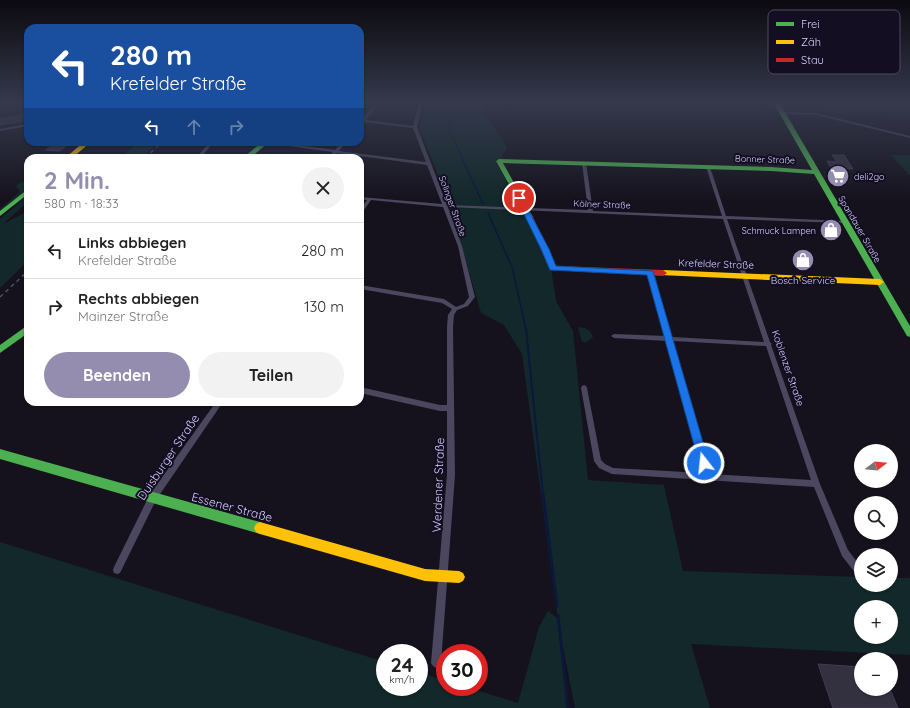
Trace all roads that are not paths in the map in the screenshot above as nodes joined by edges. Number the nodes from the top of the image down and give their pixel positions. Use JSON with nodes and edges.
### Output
{"nodes":[{"id":1,"x":418,"y":135,"type":"edge"},
{"id":2,"x":794,"y":135,"type":"edge"},
{"id":3,"x":83,"y":146,"type":"edge"},
{"id":4,"x":208,"y":146,"type":"edge"},
{"id":5,"x":261,"y":146,"type":"edge"},
{"id":6,"x":297,"y":146,"type":"edge"},
{"id":7,"x":340,"y":146,"type":"edge"},
{"id":8,"x":336,"y":151,"type":"junction"},
{"id":9,"x":73,"y":154,"type":"edge"},
{"id":10,"x":202,"y":154,"type":"edge"},
{"id":11,"x":251,"y":154,"type":"edge"},
{"id":12,"x":333,"y":154,"type":"edge"},
{"id":13,"x":357,"y":154,"type":"edge"},
{"id":14,"x":364,"y":155,"type":"edge"},
{"id":15,"x":584,"y":163,"type":"junction"},
{"id":16,"x":429,"y":164,"type":"junction"},
{"id":17,"x":708,"y":167,"type":"junction"},
{"id":18,"x":815,"y":172,"type":"junction"},
{"id":19,"x":24,"y":194,"type":"edge"},
{"id":20,"x":364,"y":198,"type":"edge"},
{"id":21,"x":370,"y":199,"type":"junction"},
{"id":22,"x":445,"y":206,"type":"junction"},
{"id":23,"x":364,"y":207,"type":"edge"},
{"id":24,"x":526,"y":210,"type":"junction"},
{"id":25,"x":592,"y":212,"type":"junction"},
{"id":26,"x":0,"y":214,"type":"edge"},
{"id":27,"x":724,"y":217,"type":"junction"},
{"id":28,"x":844,"y":222,"type":"junction"},
{"id":29,"x":651,"y":273,"type":"junction"},
{"id":30,"x":744,"y":276,"type":"junction"},
{"id":31,"x":880,"y":282,"type":"junction"},
{"id":32,"x":364,"y":288,"type":"edge"},
{"id":33,"x":455,"y":309,"type":"junction"},
{"id":34,"x":24,"y":331,"type":"edge"},
{"id":35,"x":910,"y":334,"type":"edge"},
{"id":36,"x":614,"y":336,"type":"dead end"},
{"id":37,"x":668,"y":339,"type":"junction"},
{"id":38,"x":769,"y":344,"type":"junction"},
{"id":39,"x":0,"y":350,"type":"edge"},
{"id":40,"x":584,"y":388,"type":"dead end"},
{"id":41,"x":364,"y":391,"type":"edge"},
{"id":42,"x":217,"y":406,"type":"edge"},
{"id":43,"x":451,"y":408,"type":"junction"},
{"id":44,"x":0,"y":454,"type":"edge"},
{"id":45,"x":708,"y":477,"type":"junction"},
{"id":46,"x":816,"y":484,"type":"junction"},
{"id":47,"x":153,"y":497,"type":"junction"},
{"id":48,"x":854,"y":565,"type":"edge"},
{"id":49,"x":116,"y":570,"type":"dead end"},
{"id":50,"x":443,"y":576,"type":"junction"},
{"id":51,"x":459,"y":577,"type":"dead end"},
{"id":52,"x":438,"y":644,"type":"edge"}],
"edges":[{"from":1,"to":16,"type":"street","name":"Solinger Straße"},
{"from":2,"to":18,"type":"street","name":"Spandauer Straße"},
{"from":3,"to":9,"type":"street"},
{"from":4,"to":10,"type":"street"},
{"from":5,"to":11,"type":"street"},
{"from":6,"to":8,"type":"street"},
{"from":7,"to":8,"type":"street"},
{"from":8,"to":12,"type":"street"},
{"from":8,"to":13,"type":"street"},
{"from":14,"to":16,"type":"street"},
{"from":15,"to":17,"type":"street","name":"Bonner Straße"},
{"from":15,"to":24,"type":"street","name":"Bonner Straße"},
{"from":15,"to":25,"type":"street"},
{"from":16,"to":22,"type":"street","name":"Solinger Straße"},
{"from":17,"to":18,"type":"street","name":"Bonner Straße"},
{"from":17,"to":27,"type":"street","name":"Koblenzer Straße"},
{"from":18,"to":28,"type":"street","name":"Spandauer Straße"},
{"from":19,"to":26,"type":"street"},
{"from":20,"to":21,"type":"street","name":"Kölner Straße"},
{"from":21,"to":22,"type":"street","name":"Kölner Straße"},
{"from":21,"to":23,"type":"street"},
{"from":22,"to":24,"type":"street","name":"Kölner Straße"},
{"from":22,"to":33,"type":"street","name":"Solinger Straße"},
{"from":24,"to":25,"type":"street","name":"Kölner Straße"},
{"from":24,"to":29,"type":"street","name":"Krefelder Straße"},
{"from":25,"to":27,"type":"street","name":"Kölner Straße"},
{"from":27,"to":28,"type":"street","name":"Kölner Straße"},
{"from":27,"to":30,"type":"street","name":"Koblenzer Straße"},
{"from":28,"to":31,"type":"street","name":"Spandauer Straße"},
{"from":29,"to":30,"type":"street","name":"Krefelder Straße"},
{"from":29,"to":37,"type":"street"},
{"from":30,"to":31,"type":"street","name":"Krefelder Straße"},
{"from":30,"to":38,"type":"street","name":"Koblenzer Straße"},
{"from":31,"to":35,"type":"street","name":"Spandauer Straße"},
{"from":32,"to":33,"type":"street"},
{"from":33,"to":43,"type":"street","name":"Werdener Straße"},
{"from":34,"to":39,"type":"street"},
{"from":36,"to":37,"type":"street"},
{"from":37,"to":38,"type":"street"},
{"from":37,"to":45,"type":"street"},
{"from":38,"to":46,"type":"street","name":"Koblenzer Straße"},
{"from":40,"to":45,"type":"street"},
{"from":41,"to":43,"type":"street"},
{"from":42,"to":47,"type":"street","name":"Duisburger Straße"},
{"from":43,"to":50,"type":"street","name":"Werdener Straße"},
{"from":44,"to":47,"type":"street","name":"Essener Straße"},
{"from":45,"to":46,"type":"street"},
{"from":46,"to":48,"type":"street","name":"Koblenzer Straße"},
{"from":47,"to":49,"type":"street","name":"Duisburger Straße"},
{"from":47,"to":50,"type":"street","name":"Essener Straße"},
{"from":50,"to":51,"type":"street","name":"Essener Straße"},
{"from":50,"to":52,"type":"street","name":"Werdener Straße"}]}
